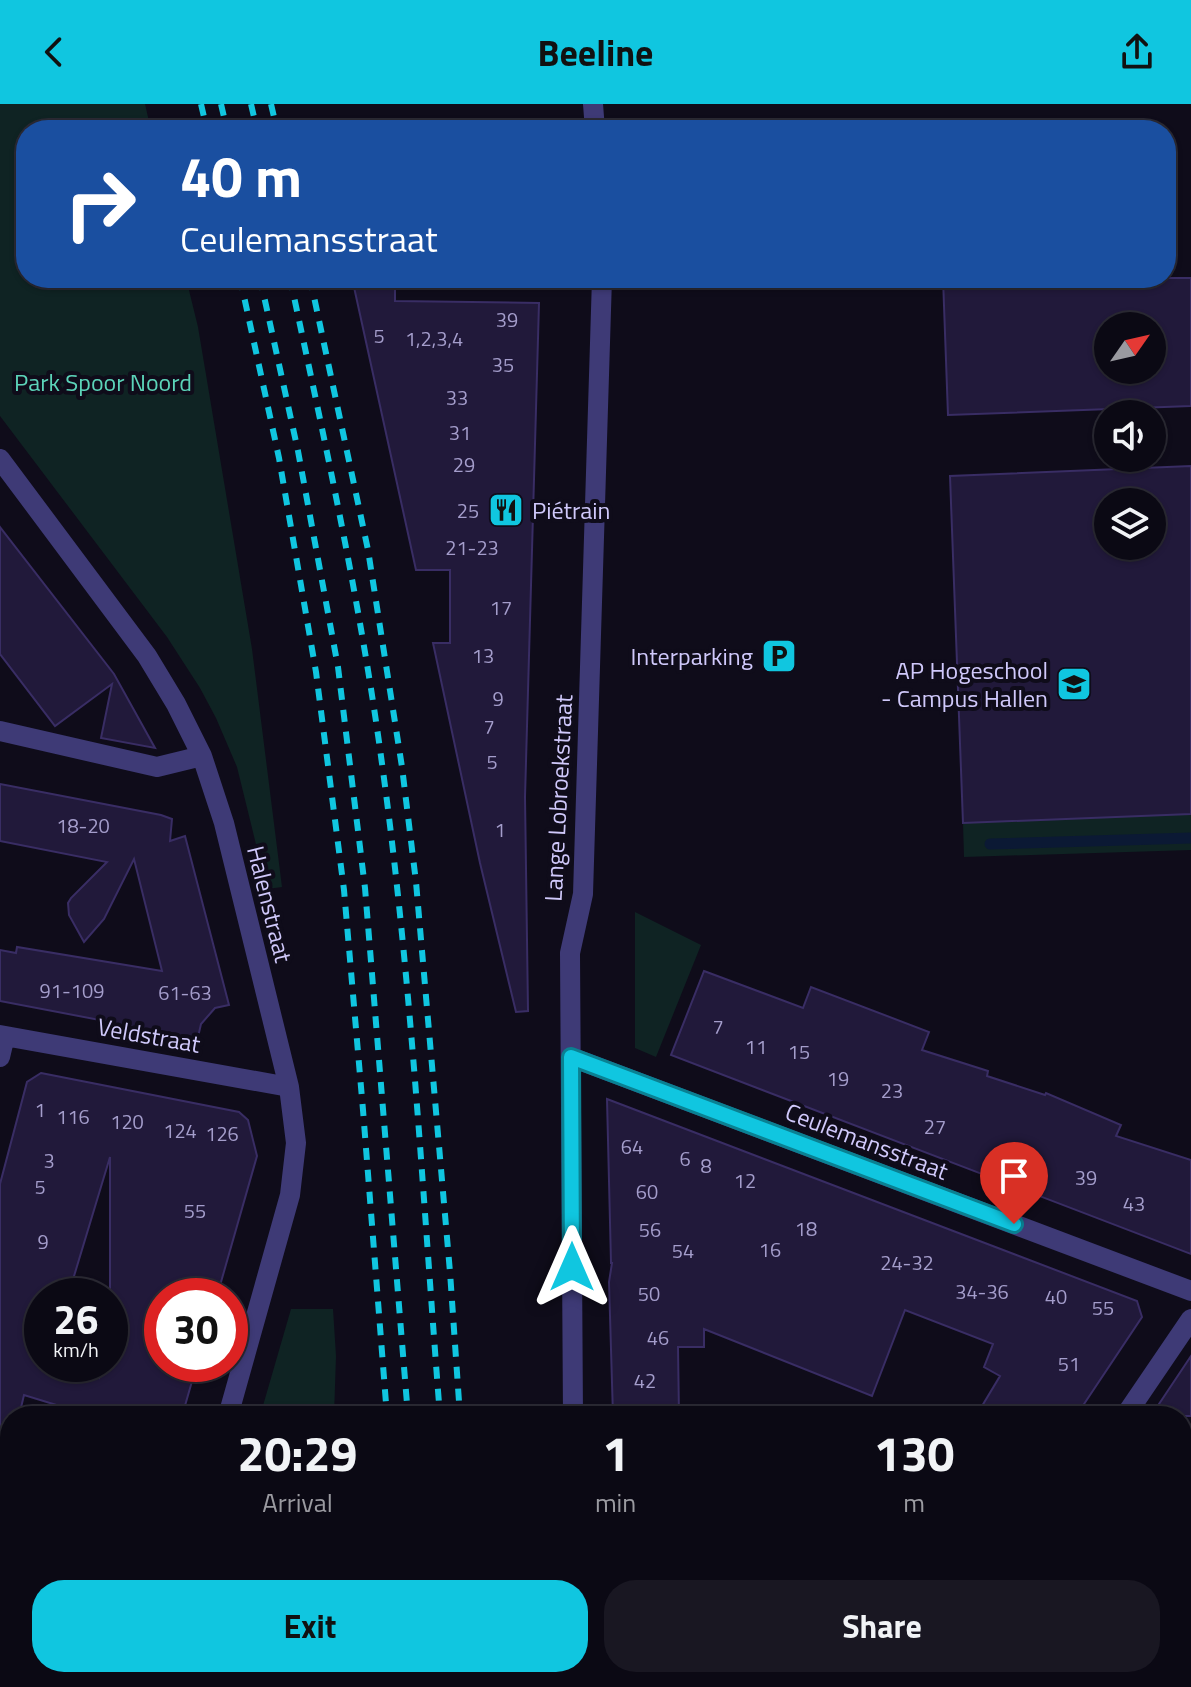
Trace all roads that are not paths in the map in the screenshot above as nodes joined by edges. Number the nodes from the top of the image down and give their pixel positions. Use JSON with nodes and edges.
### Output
{"nodes":[{"id":1,"x":602,"y":288,"type":"edge"},
{"id":2,"x":0,"y":459,"type":"edge"},
{"id":3,"x":0,"y":731,"type":"edge"},
{"id":4,"x":202,"y":756,"type":"junction"},
{"id":5,"x":3,"y":1035,"type":"edge"},
{"id":6,"x":0,"y":1057,"type":"edge"},
{"id":7,"x":571,"y":1057,"type":"junction"},
{"id":8,"x":289,"y":1087,"type":"junction"},
{"id":9,"x":1191,"y":1291,"type":"edge"},
{"id":10,"x":1191,"y":1319,"type":"edge"},
{"id":11,"x":231,"y":1406,"type":"edge"},
{"id":12,"x":573,"y":1406,"type":"edge"},
{"id":13,"x":1132,"y":1406,"type":"edge"}],
"edges":[{"from":1,"to":7,"type":"street","name":"Lange Lobroekstraat"},
{"from":2,"to":4,"type":"street","name":"Halenstraat"},
{"from":3,"to":4,"type":"street"},
{"from":4,"to":8,"type":"street","name":"Halenstraat"},
{"from":5,"to":6,"type":"street"},
{"from":5,"to":8,"type":"street","name":"Veldstraat"},
{"from":7,"to":9,"type":"street","name":"Ceulemansstraat"},
{"from":7,"to":12,"type":"street","name":"Lange Lobroekstraat"},
{"from":8,"to":11,"type":"street","name":"Halenstraat"},
{"from":10,"to":13,"type":"street"}]}
